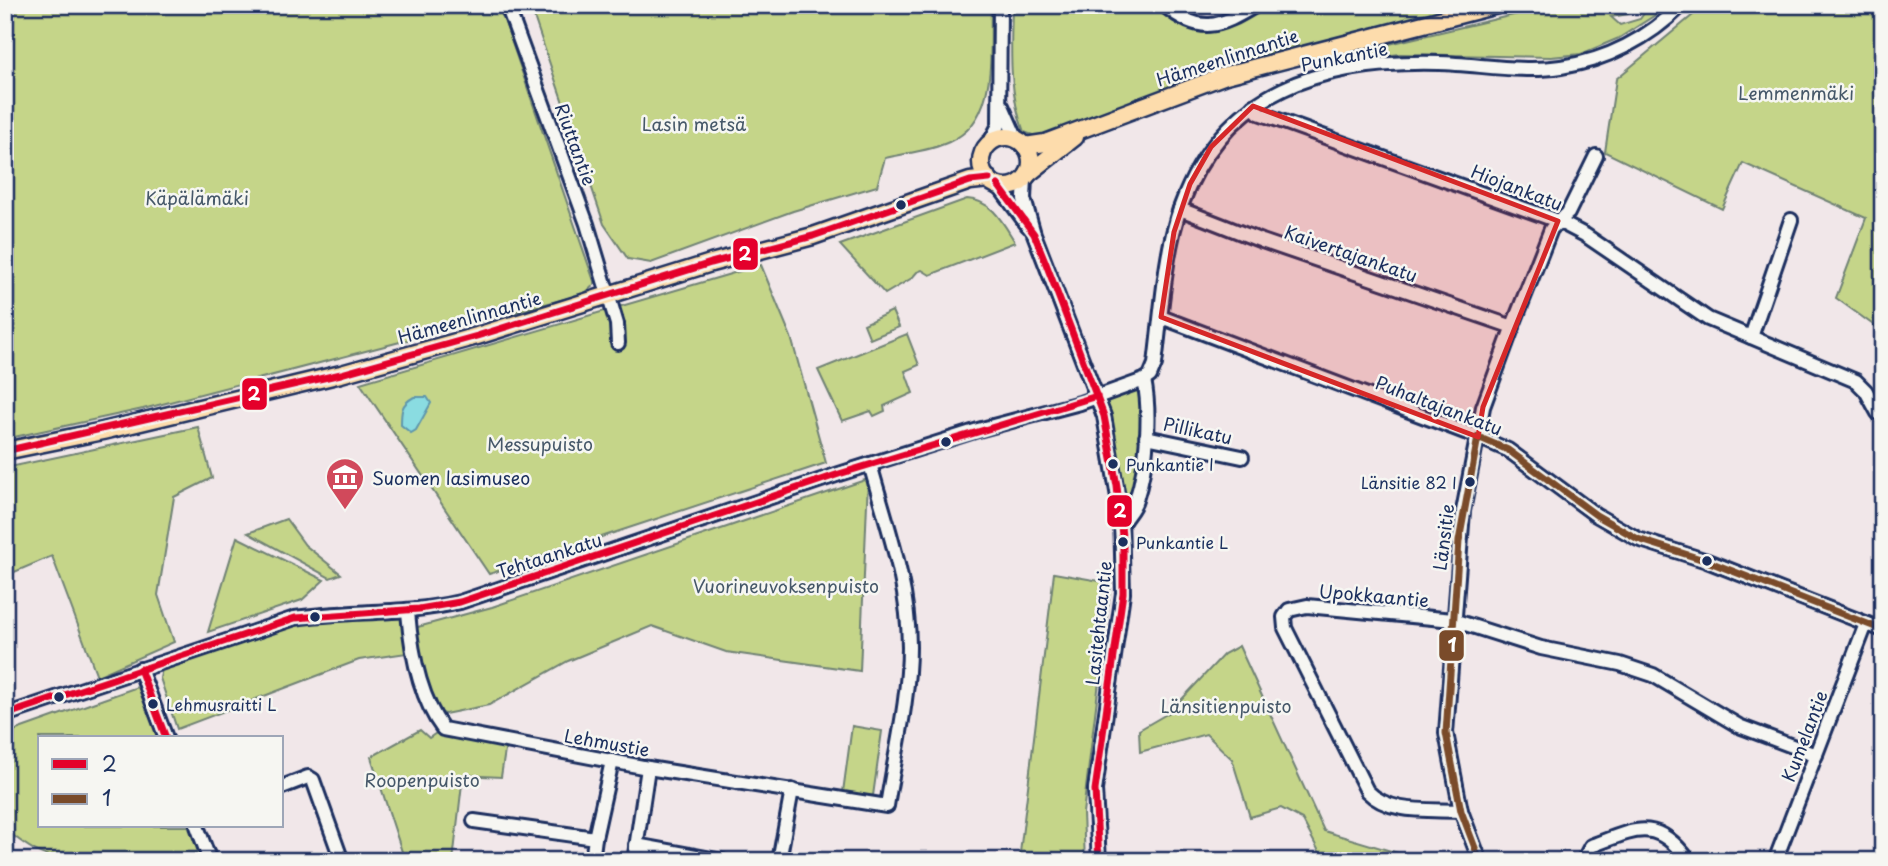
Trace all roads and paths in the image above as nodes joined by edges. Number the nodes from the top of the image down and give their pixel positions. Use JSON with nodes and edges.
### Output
{"nodes":[{"id":1,"x":507,"y":5,"type":"edge"},
{"id":2,"x":1000,"y":5,"type":"edge"},
{"id":3,"x":1164,"y":5,"type":"edge"},
{"id":4,"x":1256,"y":5,"type":"edge"},
{"id":5,"x":1497,"y":5,"type":"edge"},
{"id":6,"x":1682,"y":5,"type":"edge"},
{"id":7,"x":1001,"y":103,"type":"junction"},
{"id":8,"x":1253,"y":106,"type":"junction"},
{"id":9,"x":1095,"y":123,"type":"junction"},
{"id":10,"x":1021,"y":143,"type":"junction"},
{"id":11,"x":986,"y":150,"type":"junction"},
{"id":12,"x":1596,"y":156,"type":"dead end"},
{"id":13,"x":1026,"y":176,"type":"junction"},
{"id":14,"x":993,"y":182,"type":"junction"},
{"id":15,"x":935,"y":192,"type":"junction"},
{"id":16,"x":1180,"y":209,"type":"junction"},
{"id":17,"x":1791,"y":220,"type":"dead end"},
{"id":18,"x":1558,"y":221,"type":"junction"},
{"id":19,"x":1034,"y":234,"type":"junction"},
{"id":20,"x":608,"y":295,"type":"junction"},
{"id":21,"x":1161,"y":317,"type":"junction"},
{"id":22,"x":1513,"y":327,"type":"junction"},
{"id":23,"x":1751,"y":337,"type":"junction"},
{"id":24,"x":618,"y":343,"type":"dead end"},
{"id":25,"x":1144,"y":380,"type":"junction"},
{"id":26,"x":1097,"y":396,"type":"junction"},
{"id":27,"x":1878,"y":413,"type":"dead end"},
{"id":28,"x":1146,"y":437,"type":"junction"},
{"id":29,"x":1478,"y":437,"type":"junction"},
{"id":30,"x":5,"y":451,"type":"edge"},
{"id":31,"x":1242,"y":457,"type":"dead end"},
{"id":32,"x":870,"y":464,"type":"junction"},
{"id":33,"x":1122,"y":523,"type":"junction"},
{"id":34,"x":408,"y":612,"type":"junction"},
{"id":35,"x":1453,"y":620,"type":"junction"},
{"id":36,"x":1866,"y":624,"type":"junction"},
{"id":37,"x":1883,"y":630,"type":"edge"},
{"id":38,"x":140,"y":668,"type":"junction"},
{"id":39,"x":5,"y":715,"type":"edge"},
{"id":40,"x":165,"y":736,"type":"edge"},
{"id":41,"x":1816,"y":755,"type":"junction"},
{"id":42,"x":612,"y":761,"type":"junction"},
{"id":43,"x":648,"y":768,"type":"junction"},
{"id":44,"x":284,"y":786,"type":"edge"},
{"id":45,"x":792,"y":790,"type":"junction"},
{"id":46,"x":1461,"y":811,"type":"junction"},
{"id":47,"x":474,"y":821,"type":"dead end"},
{"id":48,"x":198,"y":828,"type":"edge"},
{"id":49,"x":595,"y":838,"type":"junction"},
{"id":50,"x":636,"y":845,"type":"junction"},
{"id":51,"x":210,"y":861,"type":"edge"},
{"id":52,"x":342,"y":861,"type":"edge"},
{"id":53,"x":592,"y":861,"type":"edge"},
{"id":54,"x":634,"y":861,"type":"edge"},
{"id":55,"x":723,"y":861,"type":"edge"},
{"id":56,"x":779,"y":861,"type":"edge"},
{"id":57,"x":1099,"y":861,"type":"edge"},
{"id":58,"x":1480,"y":861,"type":"edge"},
{"id":59,"x":1583,"y":861,"type":"edge"},
{"id":60,"x":1689,"y":861,"type":"edge"},
{"id":61,"x":1776,"y":861,"type":"edge"}],
"edges":[{"from":1,"to":20,"type":"street","name":"Riuttantie"},
{"from":2,"to":7,"type":"street"},
{"from":3,"to":4,"type":"street"},
{"from":5,"to":9,"type":"main road","name":"Hämeenlinnantie"},
{"from":6,"to":8,"type":"street","name":"Punkantie"},
{"from":7,"to":10,"type":"street"},
{"from":7,"to":11,"type":"street"},
{"from":8,"to":16,"type":"street","name":"Punkantie"},
{"from":8,"to":18,"type":"street","name":"Hiojankatu"},
{"from":9,"to":10,"type":"main road","name":"Hämeenlinnantie"},
{"from":9,"to":13,"type":"main road","name":"Hämeenlinnantie"},
{"from":10,"to":11,"type":"main road"},
{"from":10,"to":13,"type":"main road"},
{"from":11,"to":14,"type":"main road"},
{"from":11,"to":15,"type":"main road","name":"Hämeenlinnantie"},
{"from":12,"to":18,"type":"street","name":"Länsitie"},
{"from":13,"to":14,"type":"main road"},
{"from":13,"to":19,"type":"street","name":"Lasitehtaantie"},
{"from":14,"to":15,"type":"main road","name":"Hämeenlinnantie"},
{"from":14,"to":19,"type":"street","name":"Lasitehtaantie"},
{"from":15,"to":20,"type":"main road","name":"Hämeenlinnantie"},
{"from":16,"to":21,"type":"street","name":"Punkantie"},
{"from":16,"to":22,"type":"street","name":"Kaivertajankatu"},
{"from":17,"to":23,"type":"street"},
{"from":18,"to":22,"type":"street","name":"Länsitie"},
{"from":18,"to":23,"type":"street","name":"Hiojankatu"},
{"from":19,"to":26,"type":"street","name":"Lasitehtaantie"},
{"from":20,"to":24,"type":"street","name":"Riuttantie"},
{"from":20,"to":30,"type":"main road","name":"Hämeenlinnantie"},
{"from":21,"to":25,"type":"street","name":"Punkantie"},
{"from":21,"to":29,"type":"street","name":"Puhaltajankatu"},
{"from":22,"to":29,"type":"street","name":"Länsitie"},
{"from":23,"to":27,"type":"street","name":"Hiojankatu"},
{"from":25,"to":26,"type":"street"},
{"from":25,"to":28,"type":"street","name":"Punkantie"},
{"from":26,"to":32,"type":"street","name":"Tehtaankatu"},
{"from":26,"to":33,"type":"street","name":"Lasitehtaantie"},
{"from":28,"to":31,"type":"street","name":"Pillikatu"},
{"from":28,"to":33,"type":"street","name":"Punkantie"},
{"from":29,"to":35,"type":"street","name":"Länsitie"},
{"from":29,"to":36,"type":"street","name":"Puhaltajankatu"},
{"from":32,"to":34,"type":"street","name":"Tehtaankatu"},
{"from":32,"to":45,"type":"street","name":"Lehmustie"},
{"from":33,"to":57,"type":"street","name":"Lasitehtaantie"},
{"from":34,"to":38,"type":"street","name":"Tehtaankatu"},
{"from":34,"to":42,"type":"street","name":"Lehmustie"},
{"from":35,"to":41,"type":"street","name":"Upokkaantie"},
{"from":35,"to":46,"type":"street","name":"Länsitie"},
{"from":35,"to":46,"type":"street","name":"Upokkaantie"},
{"from":36,"to":37,"type":"street","name":"Puhaltajankatu"},
{"from":36,"to":41,"type":"street","name":"Kumelantie"},
{"from":38,"to":39,"type":"street","name":"Tehtaankatu"},
{"from":38,"to":40,"type":"street"},
{"from":41,"to":61,"type":"street","name":"Kumelantie"},
{"from":42,"to":43,"type":"street","name":"Lehmustie"},
{"from":42,"to":49,"type":"street"},
{"from":43,"to":45,"type":"street","name":"Lehmustie"},
{"from":43,"to":50,"type":"street"},
{"from":44,"to":52,"type":"street"},
{"from":45,"to":56,"type":"street"},
{"from":46,"to":58,"type":"street","name":"Länsitie"},
{"from":47,"to":49,"type":"street"},
{"from":48,"to":51,"type":"street"},
{"from":49,"to":53,"type":"street"},
{"from":50,"to":54,"type":"street"},
{"from":50,"to":55,"type":"street"},
{"from":59,"to":60,"type":"street"}]}
